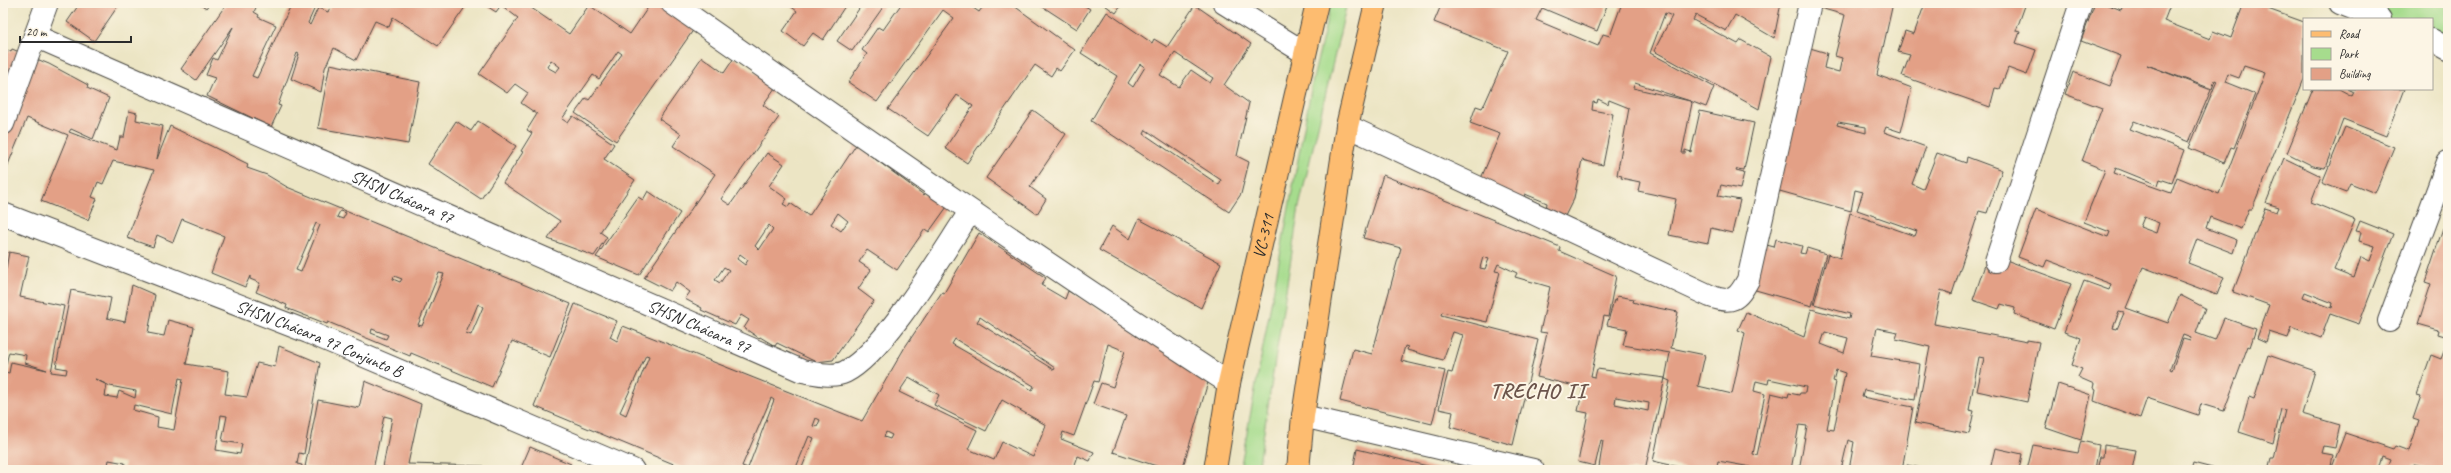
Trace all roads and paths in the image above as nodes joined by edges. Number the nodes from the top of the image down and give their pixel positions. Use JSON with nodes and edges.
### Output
{"nodes":[{"id":1,"x":47,"y":3,"type":"edge"},
{"id":2,"x":672,"y":3,"type":"edge"},
{"id":3,"x":1224,"y":3,"type":"edge"},
{"id":4,"x":1317,"y":3,"type":"edge"},
{"id":5,"x":1376,"y":3,"type":"edge"},
{"id":6,"x":1810,"y":3,"type":"edge"},
{"id":7,"x":2081,"y":3,"type":"edge"},
{"id":8,"x":2340,"y":3,"type":"edge"},
{"id":9,"x":2378,"y":18,"type":"edge"},
{"id":10,"x":35,"y":36,"type":"junction"},
{"id":11,"x":1305,"y":53,"type":"junction"},
{"id":12,"x":3,"y":124,"type":"edge"},
{"id":13,"x":1347,"y":126,"type":"junction"},
{"id":14,"x":2448,"y":162,"type":"edge"},
{"id":15,"x":970,"y":212,"type":"junction"},
{"id":16,"x":3,"y":214,"type":"edge"},
{"id":17,"x":1996,"y":261,"type":"dead end"},
{"id":18,"x":2389,"y":321,"type":"dead end"},
{"id":19,"x":1229,"y":383,"type":"junction"},
{"id":20,"x":1303,"y":416,"type":"junction"},
{"id":21,"x":633,"y":470,"type":"edge"},
{"id":22,"x":1214,"y":470,"type":"edge"},
{"id":23,"x":1298,"y":470,"type":"edge"},
{"id":24,"x":1530,"y":470,"type":"edge"}],
"edges":[{"from":1,"to":10,"type":"street"},
{"from":2,"to":15,"type":"street"},
{"from":3,"to":11,"type":"street"},
{"from":4,"to":11,"type":"main road","name":"VC-311"},
{"from":5,"to":13,"type":"main road"},
{"from":6,"to":13,"type":"street"},
{"from":7,"to":17,"type":"street"},
{"from":8,"to":9,"type":"street"},
{"from":10,"to":12,"type":"street"},
{"from":10,"to":15,"type":"street","name":"SHSN Chácara 97"},
{"from":11,"to":19,"type":"main road","name":"VC-311"},
{"from":13,"to":20,"type":"main road"},
{"from":14,"to":18,"type":"street"},
{"from":15,"to":19,"type":"street"},
{"from":16,"to":21,"type":"street","name":"SHSN Chácara 97 Conjunto B"},
{"from":19,"to":22,"type":"main road","name":"VC-311"},
{"from":20,"to":23,"type":"main road"},
{"from":20,"to":24,"type":"street"}]}
